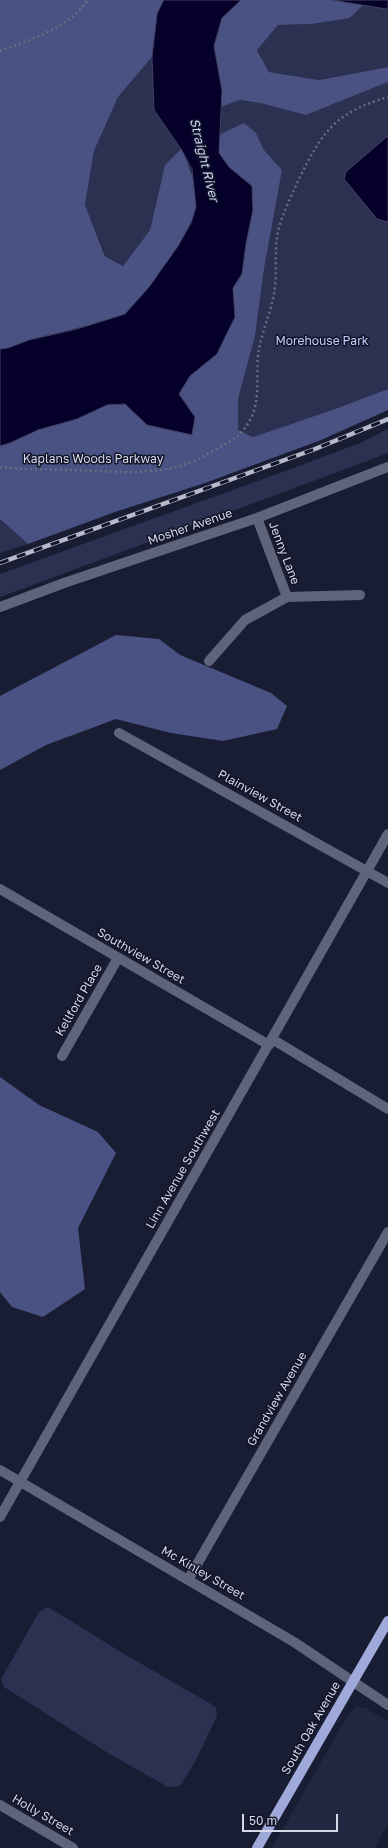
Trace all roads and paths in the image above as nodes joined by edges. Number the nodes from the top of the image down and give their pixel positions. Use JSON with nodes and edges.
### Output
{"nodes":[{"id":1,"x":88,"y":0,"type":"edge"},
{"id":2,"x":0,"y":52,"type":"edge"},
{"id":3,"x":388,"y":97,"type":"edge"},
{"id":4,"x":0,"y":467,"type":"edge"},
{"id":5,"x":388,"y":467,"type":"edge"},
{"id":6,"x":257,"y":518,"type":"junction"},
{"id":7,"x":360,"y":595,"type":"dead end"},
{"id":8,"x":287,"y":597,"type":"junction"},
{"id":9,"x":0,"y":607,"type":"edge"},
{"id":10,"x":210,"y":661,"type":"dead end"},
{"id":11,"x":119,"y":733,"type":"dead end"},
{"id":12,"x":388,"y":834,"type":"edge"},
{"id":13,"x":367,"y":871,"type":"junction"},
{"id":14,"x":388,"y":883,"type":"edge"},
{"id":15,"x":0,"y":889,"type":"edge"},
{"id":16,"x":118,"y":958,"type":"junction"},
{"id":17,"x":270,"y":1042,"type":"junction"},
{"id":18,"x":62,"y":1056,"type":"dead end"},
{"id":19,"x":388,"y":1110,"type":"edge"},
{"id":20,"x":388,"y":1232,"type":"edge"},
{"id":21,"x":0,"y":1470,"type":"edge"},
{"id":22,"x":20,"y":1482,"type":"junction"},
{"id":23,"x":0,"y":1517,"type":"edge"},
{"id":24,"x":188,"y":1580,"type":"junction"},
{"id":25,"x":388,"y":1621,"type":"edge"},
{"id":26,"x":353,"y":1681,"type":"junction"},
{"id":27,"x":388,"y":1705,"type":"edge"},
{"id":28,"x":0,"y":1806,"type":"edge"},
{"id":29,"x":73,"y":1848,"type":"edge"},
{"id":30,"x":257,"y":1848,"type":"edge"}],
"edges":[{"from":1,"to":2,"type":"path"},
{"from":3,"to":4,"type":"path","name":"Kaplans Woods Parkway"},
{"from":5,"to":6,"type":"street","name":"Mosher Avenue"},
{"from":6,"to":8,"type":"street","name":"Jenny Lane"},
{"from":6,"to":9,"type":"street","name":"Mosher Avenue"},
{"from":7,"to":8,"type":"street"},
{"from":8,"to":10,"type":"street"},
{"from":11,"to":13,"type":"street","name":"Plainview Street"},
{"from":12,"to":13,"type":"street","name":"Linn Avenue Southwest"},
{"from":13,"to":14,"type":"street","name":"Plainview Street"},
{"from":13,"to":17,"type":"street","name":"Linn Avenue Southwest"},
{"from":15,"to":16,"type":"street","name":"Southview Street"},
{"from":16,"to":17,"type":"street","name":"Southview Street"},
{"from":16,"to":18,"type":"street","name":"Kellford Place"},
{"from":17,"to":19,"type":"street","name":"Southview Street"},
{"from":17,"to":22,"type":"street","name":"Linn Avenue Southwest"},
{"from":20,"to":24,"type":"street","name":"Grandview Avenue"},
{"from":21,"to":22,"type":"street","name":"Mc Kinley Street"},
{"from":22,"to":23,"type":"street","name":"Linn Avenue Southwest"},
{"from":22,"to":24,"type":"street","name":"Mc Kinley Street"},
{"from":24,"to":26,"type":"street","name":"Mc Kinley Street"},
{"from":25,"to":26,"type":"main road","name":"South Oak Avenue"},
{"from":26,"to":27,"type":"street","name":"Mc Kinley Street"},
{"from":26,"to":30,"type":"main road","name":"South Oak Avenue"},
{"from":28,"to":29,"type":"street","name":"Holly Street"}]}
